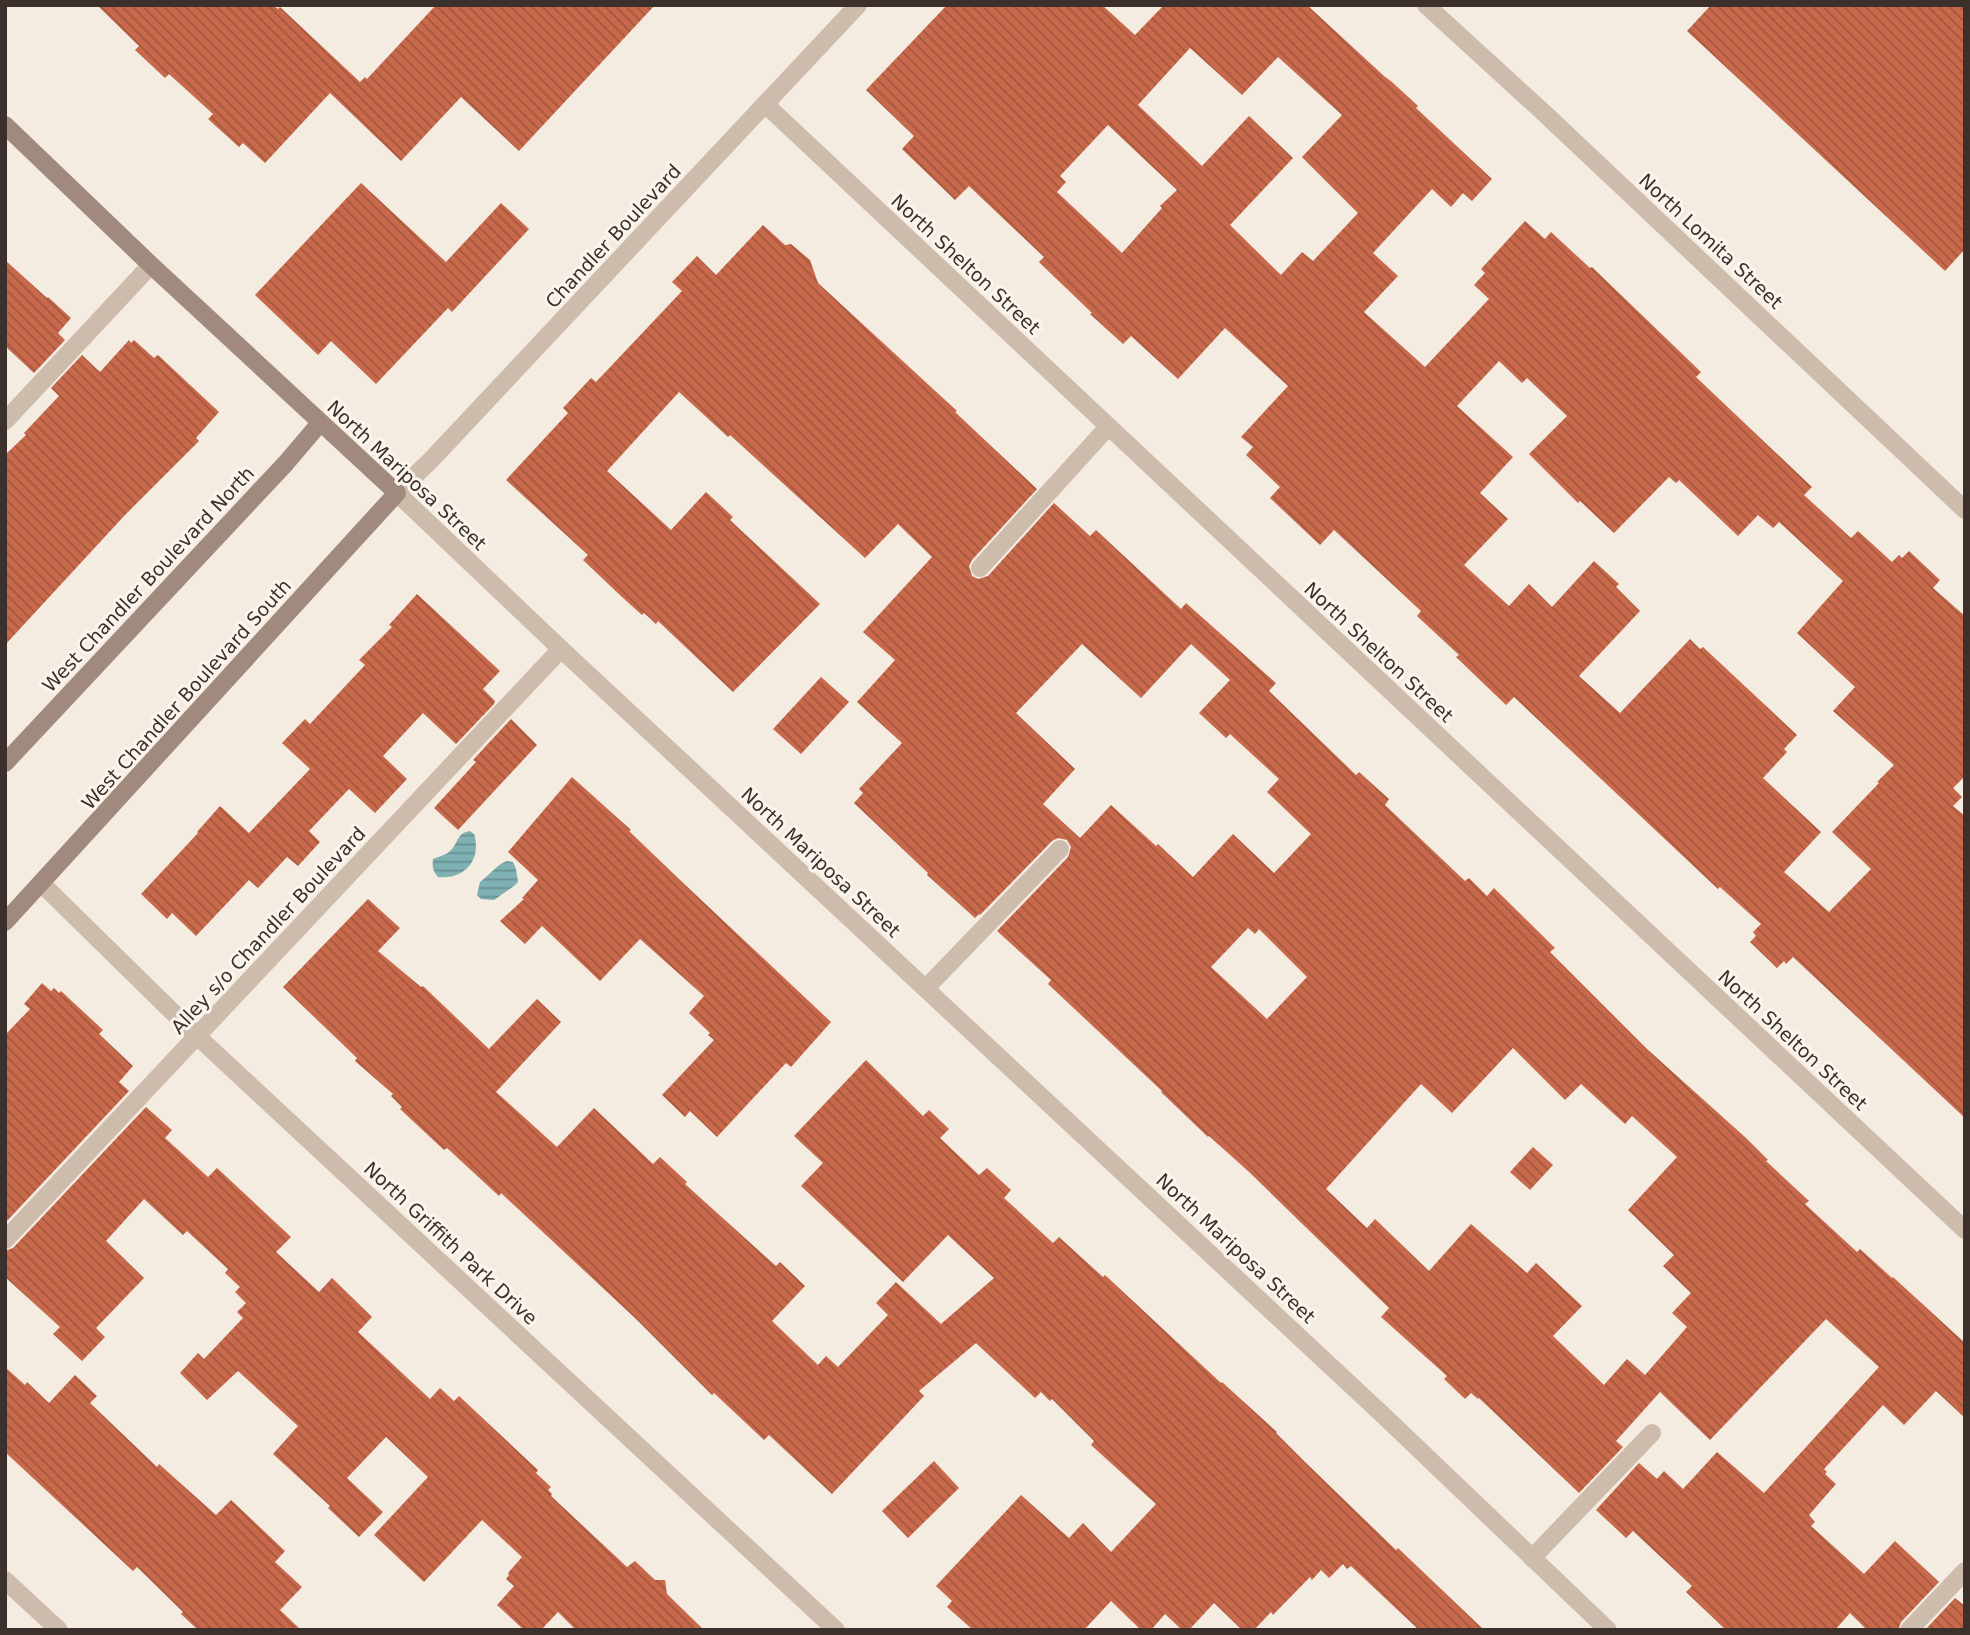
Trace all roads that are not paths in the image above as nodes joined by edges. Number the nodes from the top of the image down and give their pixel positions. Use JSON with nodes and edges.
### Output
{"nodes":[{"id":1,"x":858,"y":5,"type":"edge"},
{"id":2,"x":1426,"y":5,"type":"edge"},
{"id":3,"x":765,"y":104,"type":"junction"},
{"id":4,"x":5,"y":125,"type":"edge"},
{"id":5,"x":151,"y":265,"type":"junction"},
{"id":6,"x":5,"y":421,"type":"edge"},
{"id":7,"x":320,"y":423,"type":"junction"},
{"id":8,"x":1108,"y":426,"type":"junction"},
{"id":9,"x":397,"y":493,"type":"junction"},
{"id":10,"x":1965,"y":510,"type":"edge"},
{"id":11,"x":980,"y":568,"type":"dead end"},
{"id":12,"x":561,"y":649,"type":"junction"},
{"id":13,"x":5,"y":762,"type":"edge"},
{"id":14,"x":1060,"y":849,"type":"dead end"},
{"id":15,"x":41,"y":883,"type":"junction"},
{"id":16,"x":5,"y":922,"type":"edge"},
{"id":17,"x":926,"y":988,"type":"junction"},
{"id":18,"x":197,"y":1036,"type":"junction"},
{"id":19,"x":1965,"y":1230,"type":"edge"},
{"id":20,"x":5,"y":1240,"type":"edge"},
{"id":21,"x":1652,"y":1433,"type":"dead end"},
{"id":22,"x":1532,"y":1558,"type":"junction"},
{"id":23,"x":1965,"y":1571,"type":"edge"},
{"id":24,"x":5,"y":1580,"type":"edge"},
{"id":25,"x":59,"y":1630,"type":"edge"},
{"id":26,"x":836,"y":1630,"type":"edge"},
{"id":27,"x":1608,"y":1630,"type":"edge"},
{"id":28,"x":1909,"y":1630,"type":"edge"}],
"edges":[{"from":1,"to":3,"type":"street","name":"Chandler Boulevard"},
{"from":2,"to":10,"type":"street","name":"North Lomita Street"},
{"from":3,"to":8,"type":"street","name":"North Shelton Street"},
{"from":3,"to":9,"type":"street","name":"Chandler Boulevard"},
{"from":4,"to":5,"type":"main road","name":"North Mariposa Street"},
{"from":5,"to":6,"type":"street"},
{"from":5,"to":7,"type":"main road","name":"North Mariposa Street"},
{"from":7,"to":9,"type":"main road","name":"North Mariposa Street"},
{"from":7,"to":13,"type":"main road","name":"West Chandler Boulevard North"},
{"from":8,"to":11,"type":"street"},
{"from":8,"to":19,"type":"street","name":"North Shelton Street"},
{"from":9,"to":12,"type":"street","name":"North Mariposa Street"},
{"from":9,"to":15,"type":"main road","name":"West Chandler Boulevard South"},
{"from":12,"to":17,"type":"street","name":"North Mariposa Street"},
{"from":12,"to":18,"type":"street","name":"Alley s/o Chandler Boulevard"},
{"from":14,"to":17,"type":"street"},
{"from":15,"to":16,"type":"main road","name":"West Chandler Boulevard South"},
{"from":15,"to":18,"type":"street","name":"North Griffith Park Drive"},
{"from":17,"to":22,"type":"street","name":"North Mariposa Street"},
{"from":18,"to":20,"type":"street","name":"Alley s/o Chandler Boulevard"},
{"from":18,"to":26,"type":"street","name":"North Griffith Park Drive"},
{"from":21,"to":22,"type":"street"},
{"from":22,"to":27,"type":"street","name":"North Mariposa Street"},
{"from":23,"to":28,"type":"street"},
{"from":24,"to":25,"type":"street"}]}
